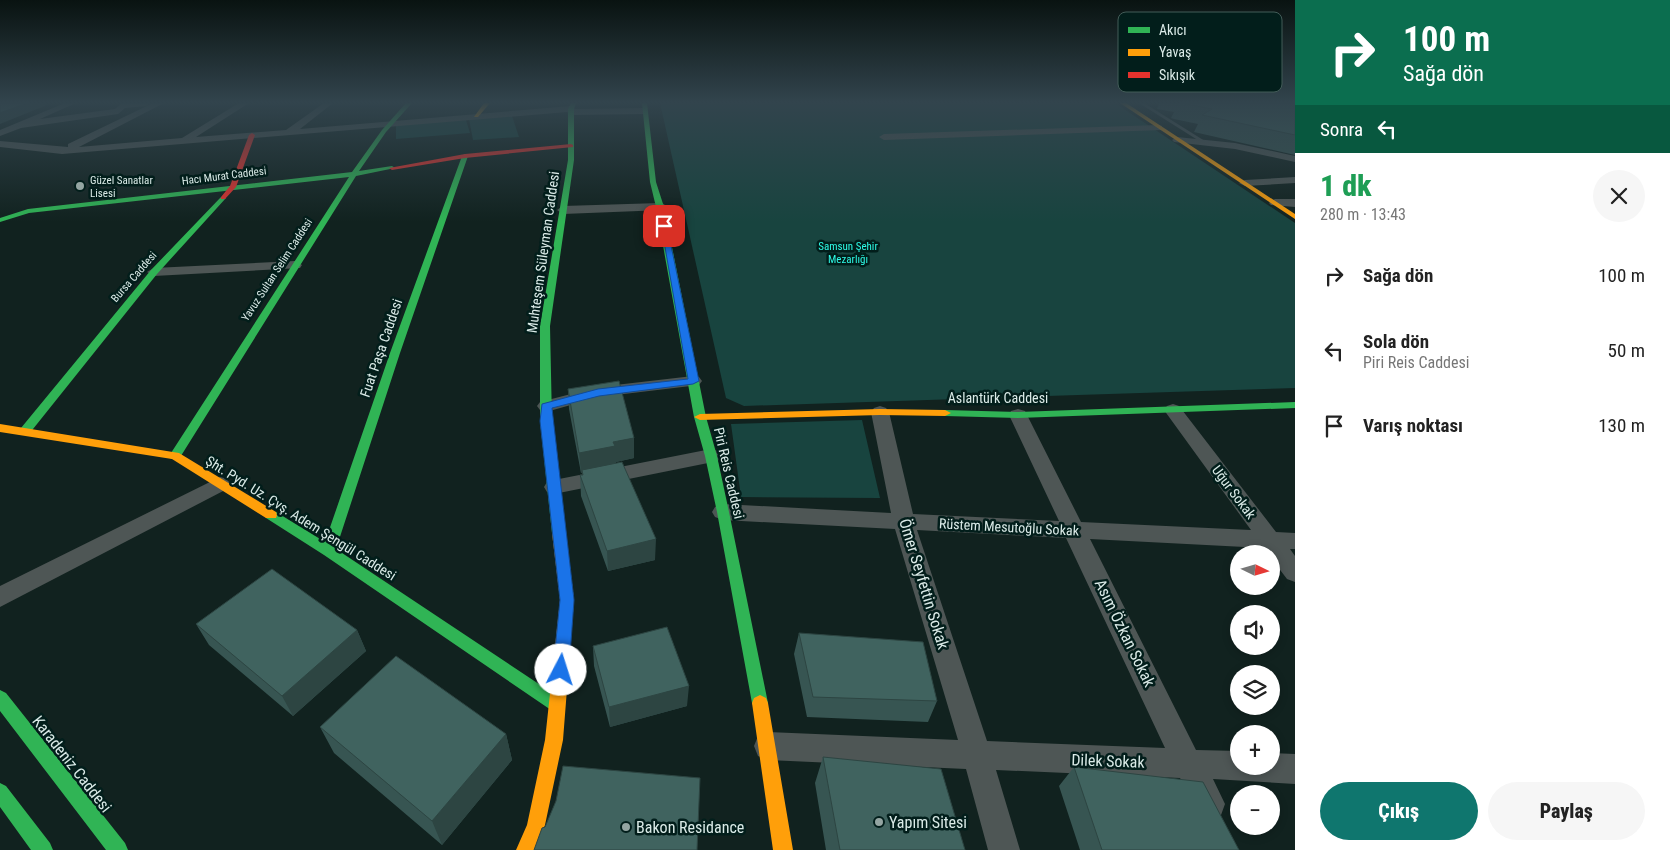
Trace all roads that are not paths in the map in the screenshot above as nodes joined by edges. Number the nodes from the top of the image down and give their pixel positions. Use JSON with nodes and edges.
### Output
{"nodes":[{"id":1,"x":79,"y":143,"type":"edge"},
{"id":2,"x":163,"y":143,"type":"edge"},
{"id":3,"x":249,"y":143,"type":"edge"},
{"id":4,"x":376,"y":143,"type":"edge"},
{"id":5,"x":571,"y":143,"type":"edge"},
{"id":6,"x":648,"y":143,"type":"edge"},
{"id":7,"x":1181,"y":143,"type":"edge"},
{"id":8,"x":1203,"y":143,"type":"edge"},
{"id":9,"x":1206,"y":143,"type":"joint"},
{"id":10,"x":0,"y":144,"type":"edge"},
{"id":11,"x":571,"y":146,"type":"junction"},
{"id":12,"x":62,"y":151,"type":"junction"},
{"id":13,"x":465,"y":156,"type":"junction"},
{"id":14,"x":1295,"y":159,"type":"edge"},
{"id":15,"x":355,"y":174,"type":"junction"},
{"id":16,"x":1295,"y":180,"type":"edge"},
{"id":17,"x":1245,"y":183,"type":"junction"},
{"id":18,"x":232,"y":187,"type":"junction"},
{"id":19,"x":1275,"y":203,"type":"junction"},
{"id":20,"x":1295,"y":203,"type":"edge"},
{"id":21,"x":660,"y":206,"type":"junction"},
{"id":22,"x":563,"y":210,"type":"junction"},
{"id":23,"x":1295,"y":217,"type":"edge"},
{"id":24,"x":0,"y":220,"type":"edge"},
{"id":25,"x":295,"y":265,"type":"junction"},
{"id":26,"x":154,"y":272,"type":"junction"},
{"id":27,"x":693,"y":381,"type":"junction"},
{"id":28,"x":546,"y":406,"type":"junction"},
{"id":29,"x":1295,"y":406,"type":"edge"},
{"id":30,"x":1173,"y":410,"type":"junction"},
{"id":31,"x":880,"y":412,"type":"junction"},
{"id":32,"x":1018,"y":415,"type":"junction"},
{"id":33,"x":700,"y":417,"type":"junction"},
{"id":34,"x":0,"y":428,"type":"edge"},
{"id":35,"x":25,"y":431,"type":"junction"},
{"id":36,"x":176,"y":456,"type":"junction"},
{"id":37,"x":712,"y":456,"type":"junction"},
{"id":38,"x":220,"y":484,"type":"junction"},
{"id":39,"x":554,"y":487,"type":"junction"},
{"id":40,"x":723,"y":512,"type":"junction"},
{"id":41,"x":904,"y":522,"type":"junction"},
{"id":42,"x":1075,"y":530,"type":"junction"},
{"id":43,"x":1269,"y":540,"type":"junction"},
{"id":44,"x":1295,"y":541,"type":"edge"},
{"id":45,"x":329,"y":551,"type":"junction"},
{"id":46,"x":1295,"y":573,"type":"edge"},
{"id":47,"x":0,"y":596,"type":"edge"},
{"id":48,"x":0,"y":698,"type":"edge"},
{"id":49,"x":557,"y":705,"type":"junction"},
{"id":50,"x":768,"y":746,"type":"junction"},
{"id":51,"x":977,"y":755,"type":"junction"},
{"id":52,"x":1188,"y":764,"type":"junction"},
{"id":53,"x":1230,"y":766,"type":"edge"},
{"id":54,"x":1280,"y":768,"type":"edge"},
{"id":55,"x":1295,"y":769,"type":"edge"},
{"id":56,"x":0,"y":792,"type":"edge"},
{"id":57,"x":1221,"y":824,"type":"edge"},
{"id":58,"x":43,"y":850,"type":"edge"},
{"id":59,"x":118,"y":850,"type":"edge"},
{"id":60,"x":526,"y":850,"type":"edge"},
{"id":61,"x":783,"y":850,"type":"edge"},
{"id":62,"x":1004,"y":850,"type":"edge"}],
"edges":[{"from":1,"to":12,"type":"street"},
{"from":2,"to":12,"type":"street"},
{"from":3,"to":18,"type":"street","name":"Bursa Caddesi"},
{"from":4,"to":15,"type":"street","name":"Yavuz Sultan Selim Caddesi"},
{"from":5,"to":11,"type":"street","name":"Muhteşem Süleyman Caddesi"},
{"from":6,"to":21,"type":"street","name":"Piri Reis Caddesi"},
{"from":7,"to":17,"type":"street"},
{"from":8,"to":9,"type":"street"},
{"from":9,"to":14,"type":"street"},
{"from":10,"to":12,"type":"street"},
{"from":11,"to":13,"type":"street","name":"Hacı Murat Caddesi"},
{"from":11,"to":22,"type":"street","name":"Muhteşem Süleyman Caddesi"},
{"from":13,"to":15,"type":"street","name":"Hacı Murat Caddesi"},
{"from":13,"to":45,"type":"street","name":"Fuat Paşa Caddesi"},
{"from":15,"to":18,"type":"street","name":"Hacı Murat Caddesi"},
{"from":15,"to":25,"type":"street","name":"Yavuz Sultan Selim Caddesi"},
{"from":16,"to":17,"type":"street"},
{"from":17,"to":19,"type":"street"},
{"from":18,"to":24,"type":"street","name":"Hacı Murat Caddesi"},
{"from":18,"to":26,"type":"street","name":"Bursa Caddesi"},
{"from":19,"to":20,"type":"street"},
{"from":19,"to":23,"type":"street"},
{"from":21,"to":22,"type":"street"},
{"from":21,"to":27,"type":"street","name":"Piri Reis Caddesi"},
{"from":22,"to":28,"type":"street","name":"Muhteşem Süleyman Caddesi"},
{"from":25,"to":26,"type":"street"},
{"from":25,"to":36,"type":"street","name":"Yavuz Sultan Selim Caddesi"},
{"from":26,"to":35,"type":"street","name":"Bursa Caddesi"},
{"from":27,"to":28,"type":"street"},
{"from":27,"to":33,"type":"street","name":"Piri Reis Caddesi"},
{"from":28,"to":39,"type":"street","name":"Muhteşem Süleyman Caddesi"},
{"from":29,"to":30,"type":"street","name":"Aslantürk Caddesi"},
{"from":30,"to":32,"type":"street","name":"Aslantürk Caddesi"},
{"from":30,"to":43,"type":"street","name":"Uğur Sokak"},
{"from":31,"to":32,"type":"street","name":"Aslantürk Caddesi"},
{"from":31,"to":33,"type":"street","name":"Aslantürk Caddesi"},
{"from":31,"to":41,"type":"street","name":"Ömer Seyfettin Sokak"},
{"from":32,"to":42,"type":"street","name":"Asım Özkan Sokak"},
{"from":33,"to":37,"type":"street","name":"Piri Reis Caddesi"},
{"from":34,"to":35,"type":"street","name":"Şht. Pyd. Uz. Çvş. Adem Şengül Caddesi"},
{"from":35,"to":36,"type":"street","name":"Şht. Pyd. Uz. Çvş. Adem Şengül Caddesi"},
{"from":36,"to":38,"type":"street","name":"Şht. Pyd. Uz. Çvş. Adem Şengül Caddesi"},
{"from":37,"to":39,"type":"street"},
{"from":37,"to":40,"type":"street","name":"Piri Reis Caddesi"},
{"from":38,"to":45,"type":"street","name":"Şht. Pyd. Uz. Çvş. Adem Şengül Caddesi"},
{"from":38,"to":47,"type":"street"},
{"from":39,"to":49,"type":"street","name":"Muhteşem Süleyman Caddesi"},
{"from":40,"to":41,"type":"street","name":"Rüstem Mesutoğlu Sokak"},
{"from":40,"to":50,"type":"street","name":"Piri Reis Caddesi"},
{"from":41,"to":42,"type":"street","name":"Rüstem Mesutoğlu Sokak"},
{"from":41,"to":51,"type":"street","name":"Ömer Seyfettin Sokak"},
{"from":42,"to":43,"type":"street","name":"Rüstem Mesutoğlu Sokak"},
{"from":42,"to":52,"type":"street","name":"Asım Özkan Sokak"},
{"from":43,"to":44,"type":"street","name":"Rüstem Mesutoğlu Sokak"},
{"from":43,"to":46,"type":"street","name":"Uğur Sokak"},
{"from":45,"to":49,"type":"street","name":"Şht. Pyd. Uz. Çvş. Adem Şengül Caddesi"},
{"from":48,"to":59,"type":"street","name":"Karadeniz Caddesi"},
{"from":49,"to":60,"type":"street","name":"Muhteşem Süleyman Caddesi"},
{"from":50,"to":51,"type":"street"},
{"from":50,"to":61,"type":"street","name":"Piri Reis Caddesi"},
{"from":51,"to":52,"type":"street","name":"Dilek Sokak"},
{"from":51,"to":62,"type":"street","name":"Ömer Seyfettin Sokak"},
{"from":52,"to":53,"type":"street","name":"Dilek Sokak"},
{"from":52,"to":57,"type":"street","name":"Asım Özkan Sokak"},
{"from":54,"to":55,"type":"street","name":"Dilek Sokak"},
{"from":56,"to":58,"type":"street"}]}
